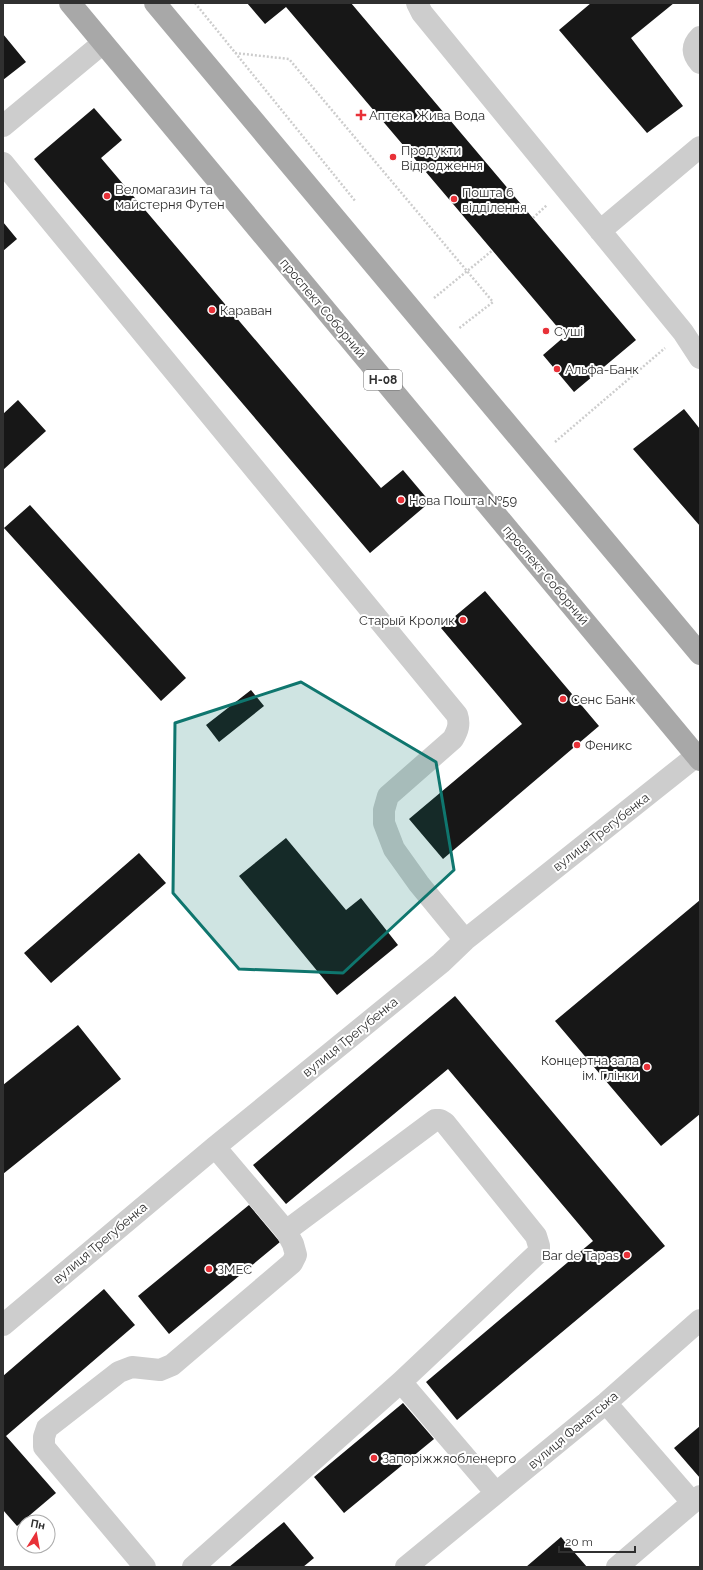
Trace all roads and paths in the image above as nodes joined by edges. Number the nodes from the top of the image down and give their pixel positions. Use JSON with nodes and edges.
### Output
{"nodes":[{"id":1,"x":70,"y":3,"type":"edge"},
{"id":2,"x":155,"y":3,"type":"edge"},
{"id":3,"x":417,"y":3,"type":"edge"},
{"id":4,"x":700,"y":37,"type":"edge"},
{"id":5,"x":103,"y":43,"type":"junction"},
{"id":6,"x":234,"y":53,"type":"dead end"},
{"id":7,"x":700,"y":63,"type":"edge"},
{"id":8,"x":3,"y":126,"type":"edge"},
{"id":9,"x":700,"y":147,"type":"edge"},
{"id":10,"x":3,"y":163,"type":"edge"},
{"id":11,"x":600,"y":231,"type":"junction"},
{"id":12,"x":492,"y":250,"type":"dead end"},
{"id":13,"x":467,"y":272,"type":"junction"},
{"id":14,"x":434,"y":298,"type":"dead end"},
{"id":15,"x":458,"y":328,"type":"dead end"},
{"id":16,"x":683,"y":332,"type":"junction"},
{"id":17,"x":700,"y":358,"type":"edge"},
{"id":18,"x":553,"y":444,"type":"dead end"},
{"id":19,"x":700,"y":654,"type":"edge"},
{"id":20,"x":699,"y":756,"type":"edge"},
{"id":21,"x":465,"y":940,"type":"junction"},
{"id":22,"x":215,"y":1147,"type":"junction"},
{"id":23,"x":286,"y":1231,"type":"junction"},
{"id":24,"x":700,"y":1320,"type":"edge"},
{"id":25,"x":3,"y":1324,"type":"edge"},
{"id":26,"x":401,"y":1382,"type":"junction"},
{"id":27,"x":606,"y":1403,"type":"junction"},
{"id":28,"x":496,"y":1492,"type":"junction"},
{"id":29,"x":696,"y":1499,"type":"edge"},
{"id":30,"x":145,"y":1567,"type":"edge"},
{"id":31,"x":193,"y":1567,"type":"edge"},
{"id":32,"x":406,"y":1567,"type":"edge"},
{"id":33,"x":617,"y":1567,"type":"edge"}],
"edges":[{"from":1,"to":5,"type":"main road","name":"проспект Соборний","number":"Н-08"},
{"from":2,"to":19,"type":"main road"},
{"from":3,"to":11,"type":"street"},
{"from":4,"to":7,"type":"street"},
{"from":5,"to":8,"type":"street"},
{"from":5,"to":20,"type":"main road","name":"проспект Соборний","number":"Н-08"},
{"from":6,"to":13,"type":"path"},
{"from":9,"to":11,"type":"street"},
{"from":10,"to":21,"type":"street"},
{"from":11,"to":16,"type":"street"},
{"from":12,"to":13,"type":"path"},
{"from":13,"to":14,"type":"path"},
{"from":13,"to":15,"type":"path"},
{"from":16,"to":17,"type":"street"},
{"from":16,"to":18,"type":"path"},
{"from":20,"to":21,"type":"street","name":"вулиця Трегубенка"},
{"from":21,"to":22,"type":"street","name":"вулиця Трегубенка"},
{"from":22,"to":23,"type":"street"},
{"from":22,"to":25,"type":"street","name":"вулиця Трегубенка"},
{"from":23,"to":26,"type":"street"},
{"from":23,"to":30,"type":"street"},
{"from":24,"to":27,"type":"street","name":"вулиця Фанатська"},
{"from":26,"to":28,"type":"street"},
{"from":26,"to":31,"type":"street"},
{"from":27,"to":28,"type":"street","name":"вулиця Фанатська"},
{"from":27,"to":29,"type":"street"},
{"from":28,"to":32,"type":"street","name":"вулиця Фанатська"},
{"from":29,"to":33,"type":"street"}]}
